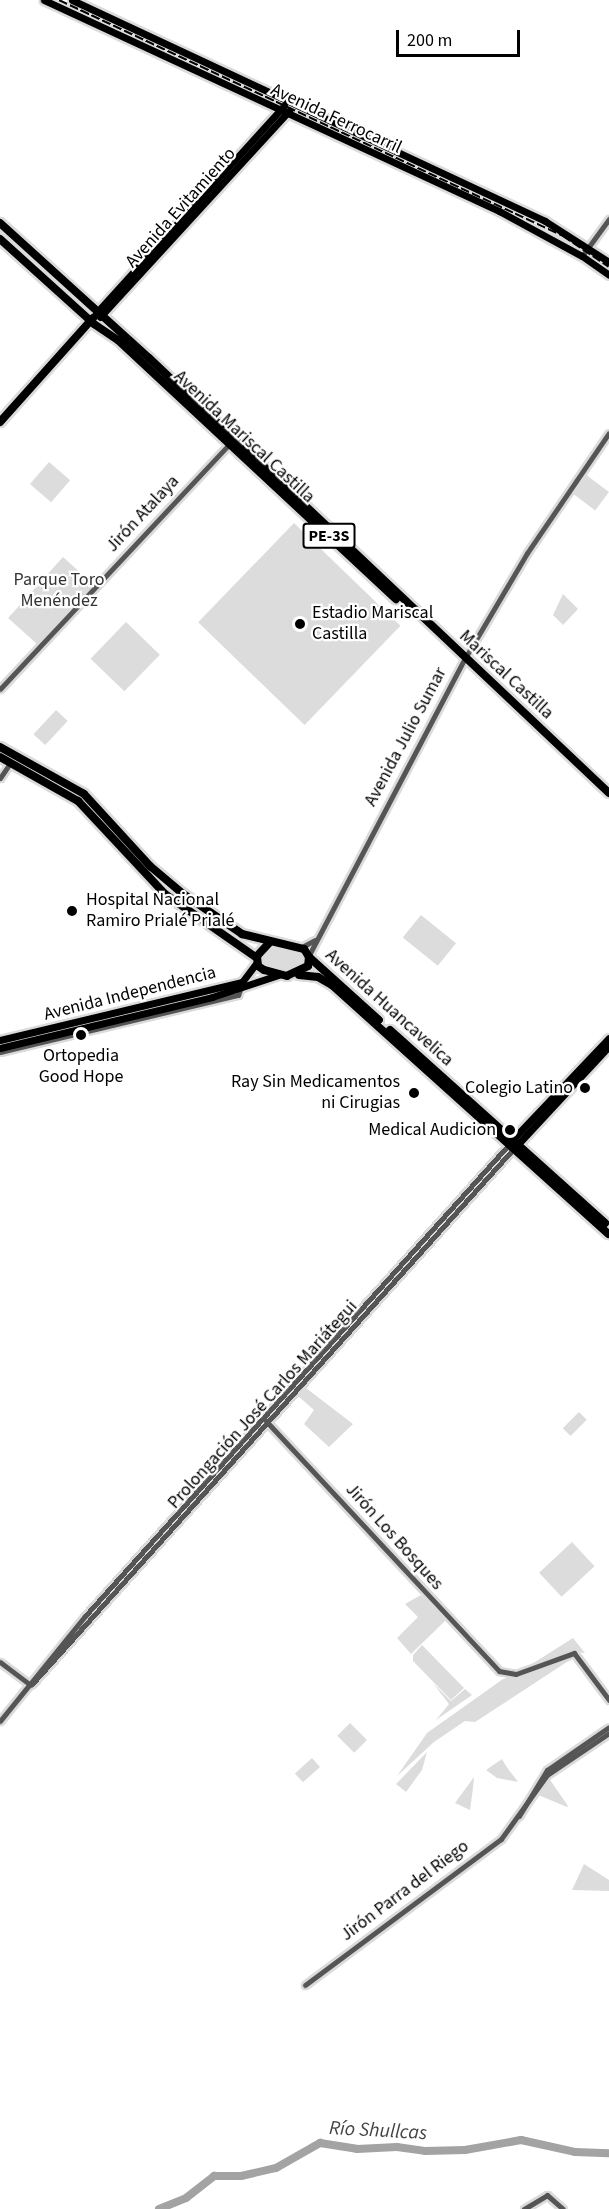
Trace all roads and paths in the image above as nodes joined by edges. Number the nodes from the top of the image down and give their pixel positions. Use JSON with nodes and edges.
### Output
{"nodes":[{"id":1,"x":44,"y":0,"type":"edge"},
{"id":2,"x":72,"y":0,"type":"edge"},
{"id":3,"x":291,"y":104,"type":"junction"},
{"id":4,"x":285,"y":111,"type":"junction"},
{"id":5,"x":609,"y":219,"type":"edge"},
{"id":6,"x":0,"y":223,"type":"edge"},
{"id":7,"x":0,"y":239,"type":"edge"},
{"id":8,"x":589,"y":247,"type":"junction"},
{"id":9,"x":582,"y":256,"type":"junction"},
{"id":10,"x":609,"y":262,"type":"edge"},
{"id":11,"x":609,"y":275,"type":"edge"},
{"id":12,"x":98,"y":315,"type":"junction"},
{"id":13,"x":91,"y":324,"type":"junction"},
{"id":14,"x":0,"y":422,"type":"edge"},
{"id":15,"x":609,"y":433,"type":"edge"},
{"id":16,"x":232,"y":441,"type":"junction"},
{"id":17,"x":464,"y":660,"type":"junction"},
{"id":18,"x":0,"y":689,"type":"edge"},
{"id":19,"x":0,"y":747,"type":"edge"},
{"id":20,"x":0,"y":757,"type":"edge"},
{"id":21,"x":10,"y":763,"type":"junction"},
{"id":22,"x":0,"y":778,"type":"edge"},
{"id":23,"x":609,"y":793,"type":"edge"},
{"id":24,"x":609,"y":800,"type":"edge"},
{"id":25,"x":105,"y":822,"type":"junction"},
{"id":26,"x":207,"y":914,"type":"junction"},
{"id":27,"x":315,"y":940,"type":"junction"},
{"id":28,"x":269,"y":942,"type":"junction"},
{"id":29,"x":300,"y":948,"type":"junction"},
{"id":30,"x":309,"y":956,"type":"junction"},
{"id":31,"x":257,"y":960,"type":"junction"},
{"id":32,"x":278,"y":975,"type":"junction"},
{"id":33,"x":291,"y":975,"type":"junction"},
{"id":34,"x":609,"y":1038,"type":"edge"},
{"id":35,"x":0,"y":1040,"type":"edge"},
{"id":36,"x":609,"y":1046,"type":"edge"},
{"id":37,"x":0,"y":1050,"type":"edge"},
{"id":38,"x":514,"y":1144,"type":"junction"},
{"id":39,"x":609,"y":1227,"type":"edge"},
{"id":40,"x":609,"y":1234,"type":"edge"},
{"id":41,"x":265,"y":1420,"type":"junction"},
{"id":42,"x":0,"y":1662,"type":"edge"},
{"id":43,"x":30,"y":1685,"type":"junction"},
{"id":44,"x":609,"y":1700,"type":"edge"},
{"id":45,"x":0,"y":1721,"type":"edge"},
{"id":46,"x":609,"y":1727,"type":"edge"},
{"id":47,"x":609,"y":1733,"type":"edge"},
{"id":48,"x":518,"y":1818,"type":"junction"},
{"id":49,"x":305,"y":1985,"type":"dead end"},
{"id":50,"x":524,"y":2209,"type":"edge"},
{"id":51,"x":563,"y":2209,"type":"edge"}],
"edges":[{"from":1,"to":4,"type":"main road","name":"Avenida Ferrocarril"},
{"from":2,"to":3,"type":"main road","name":"Avenida Ferrocarril"},
{"from":3,"to":4,"type":"main road","name":"Avenida Evitamiento"},
{"from":3,"to":8,"type":"main road","name":"Avenida Ferrocarril"},
{"from":4,"to":9,"type":"main road","name":"Avenida Ferrocarril"},
{"from":4,"to":12,"type":"main road","name":"Avenida Evitamiento"},
{"from":5,"to":8,"type":"street"},
{"from":6,"to":12,"type":"highway","name":"Avenida Mariscal Castilla","number":"PE-3S"},
{"from":7,"to":13,"type":"highway","name":"Avenida Mariscal Castilla","number":"PE-3S"},
{"from":8,"to":9,"type":"street"},
{"from":8,"to":10,"type":"main road","name":"Avenida Ferrocarril"},
{"from":9,"to":11,"type":"main road","name":"Avenida Ferrocarril"},
{"from":12,"to":13,"type":"highway","name":"Avenida Evitamiento"},
{"from":12,"to":16,"type":"highway","name":"Avenida Mariscal Castilla","number":"PE-3S"},
{"from":13,"to":14,"type":"highway","name":"Avenida Evitamiento"},
{"from":13,"to":16,"type":"highway","name":"Avenida Mariscal Castilla","number":"PE-3S"},
{"from":15,"to":17,"type":"street","name":"Avenida Julio Sumar"},
{"from":16,"to":17,"type":"highway","name":"Avenida Mariscal Castilla","number":"PE-3S"},
{"from":16,"to":18,"type":"street","name":"Jirón Atalaya"},
{"from":17,"to":23,"type":"highway","name":"Mariscal Castilla","number":"PE-3S"},
{"from":17,"to":24,"type":"highway","name":"Mariscal Castilla","number":"PE-3S"},
{"from":17,"to":27,"type":"street","name":"Avenida Julio Sumar"},
{"from":19,"to":25,"type":"highway"},
{"from":20,"to":21,"type":"highway"},
{"from":21,"to":22,"type":"street"},
{"from":21,"to":25,"type":"highway"},
{"from":25,"to":26,"type":"highway"},
{"from":26,"to":28,"type":"highway"},
{"from":26,"to":31,"type":"highway"},
{"from":27,"to":29,"type":"street"},
{"from":27,"to":30,"type":"street","name":"Avenida Julio Sumar"},
{"from":28,"to":29,"type":"highway"},
{"from":28,"to":31,"type":"highway"},
{"from":29,"to":30,"type":"highway"},
{"from":30,"to":33,"type":"highway"},
{"from":30,"to":38,"type":"highway","name":"Avenida Huancavelica"},
{"from":31,"to":32,"type":"highway"},
{"from":31,"to":35,"type":"main road","name":"Avenida Independencia"},
{"from":32,"to":33,"type":"highway"},
{"from":32,"to":37,"type":"main road","name":"Avenida Independencia"},
{"from":33,"to":38,"type":"highway","name":"Avenida Huancavelica"},
{"from":34,"to":38,"type":"main road"},
{"from":36,"to":38,"type":"main road"},
{"from":38,"to":39,"type":"highway","name":"Avenida Huancavelica"},
{"from":38,"to":40,"type":"highway","name":"Avenida Huancavelica"},
{"from":38,"to":41,"type":"street","name":"Prolongación José Carlos Mariátegui"},
{"from":41,"to":43,"type":"street","name":"Prolongación José Carlos Mariátegui"},
{"from":41,"to":44,"type":"street","name":"Jirón Los Bosques"},
{"from":42,"to":43,"type":"street"},
{"from":43,"to":45,"type":"street","name":"Prolongación José Carlos Mariátegui"},
{"from":46,"to":48,"type":"street","name":"Jirón Parra del Riego"},
{"from":47,"to":48,"type":"street","name":"Jirón Parra del Riego"},
{"from":48,"to":49,"type":"street","name":"Jirón Parra del Riego"},
{"from":50,"to":51,"type":"street"}]}
